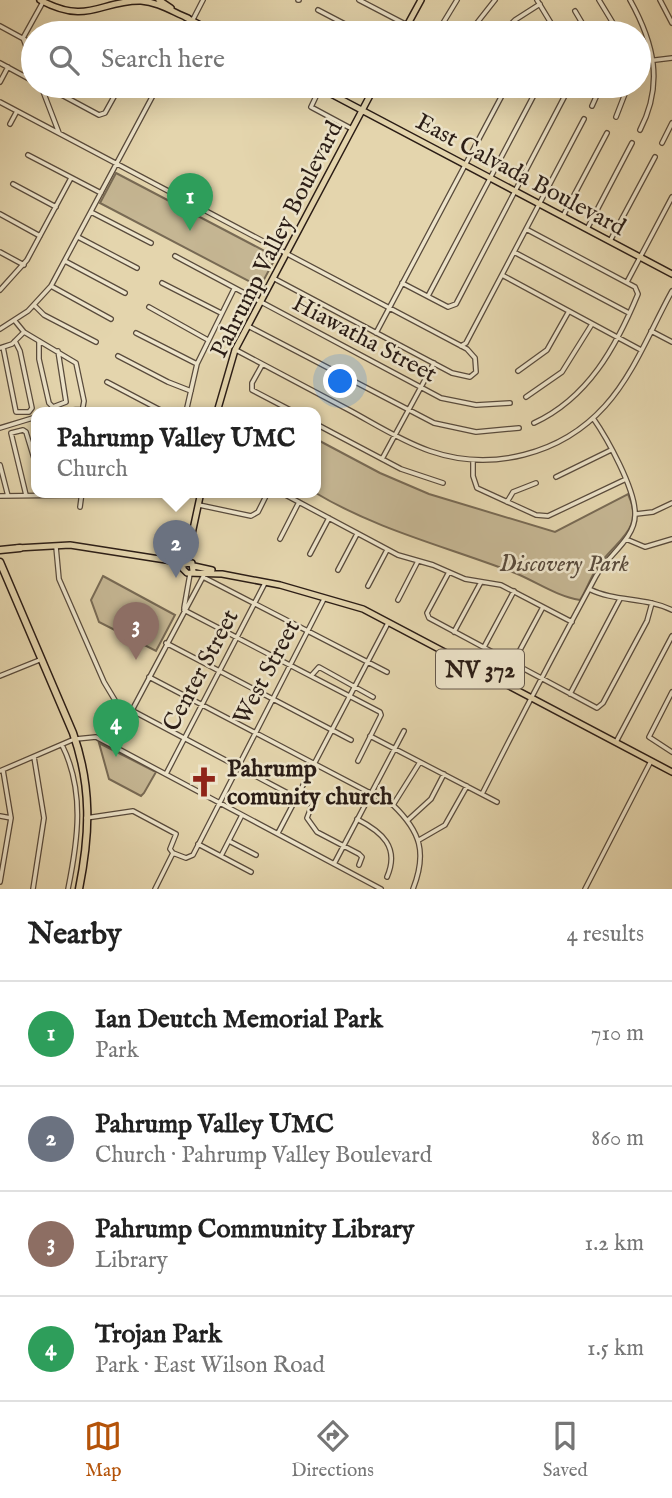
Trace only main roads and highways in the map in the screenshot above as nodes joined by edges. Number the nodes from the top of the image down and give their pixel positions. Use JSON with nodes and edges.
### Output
{"nodes":[{"id":1,"x":159,"y":0,"type":"edge"},
{"id":2,"x":420,"y":0,"type":"edge"},
{"id":3,"x":42,"y":1,"type":"edge"},
{"id":4,"x":151,"y":1,"type":"edge"},
{"id":5,"x":190,"y":19,"type":"junction"},
{"id":6,"x":194,"y":21,"type":"edge"},
{"id":7,"x":409,"y":21,"type":"edge"},
{"id":8,"x":339,"y":98,"type":"edge"},
{"id":9,"x":368,"y":98,"type":"edge"},
{"id":10,"x":362,"y":110,"type":"junction"},
{"id":11,"x":672,"y":274,"type":"edge"},
{"id":12,"x":218,"y":407,"type":"edge"},
{"id":13,"x":200,"y":498,"type":"edge"},
{"id":14,"x":20,"y":548,"type":"joint"},
{"id":15,"x":0,"y":551,"type":"edge"},
{"id":16,"x":0,"y":562,"type":"edge"},
{"id":17,"x":188,"y":567,"type":"junction"},
{"id":18,"x":0,"y":572,"type":"edge"},
{"id":19,"x":222,"y":574,"type":"junction"},
{"id":20,"x":6,"y":585,"type":"junction"},
{"id":21,"x":15,"y":596,"type":"junction"},
{"id":22,"x":40,"y":659,"type":"junction"},
{"id":23,"x":74,"y":739,"type":"junction"},
{"id":24,"x":672,"y":772,"type":"edge"},
{"id":25,"x":88,"y":818,"type":"junction"},
{"id":26,"x":77,"y":889,"type":"edge"}],
"edges":[{"from":1,"to":5,"type":"main road"},
{"from":2,"to":7,"type":"main road"},
{"from":3,"to":4,"type":"main road"},
{"from":4,"to":5,"type":"main road"},
{"from":5,"to":6,"type":"main road"},
{"from":8,"to":10,"type":"main road","name":"East Calvada Boulevard"},
{"from":9,"to":10,"type":"main road","name":"Pahrump Valley Boulevard"},
{"from":10,"to":11,"type":"main road","name":"East Calvada Boulevard"},
{"from":10,"to":12,"type":"main road","name":"Pahrump Valley Boulevard"},
{"from":13,"to":17,"type":"main road"},
{"from":14,"to":15,"type":"highway"},
{"from":14,"to":17,"type":"main road","number":"NV 372"},
{"from":16,"to":21,"type":"highway"},
{"from":17,"to":19,"type":"main road","number":"NV 372"},
{"from":17,"to":19,"type":"main road","number":"NV 372"},
{"from":18,"to":20,"type":"highway"},
{"from":19,"to":24,"type":"main road","number":"NV 372"},
{"from":20,"to":21,"type":"highway"},
{"from":20,"to":22,"type":"highway"},
{"from":21,"to":22,"type":"highway"},
{"from":22,"to":23,"type":"highway"},
{"from":22,"to":23,"type":"highway"},
{"from":23,"to":25,"type":"highway"},
{"from":23,"to":25,"type":"highway"},
{"from":25,"to":26,"type":"highway"}]}
